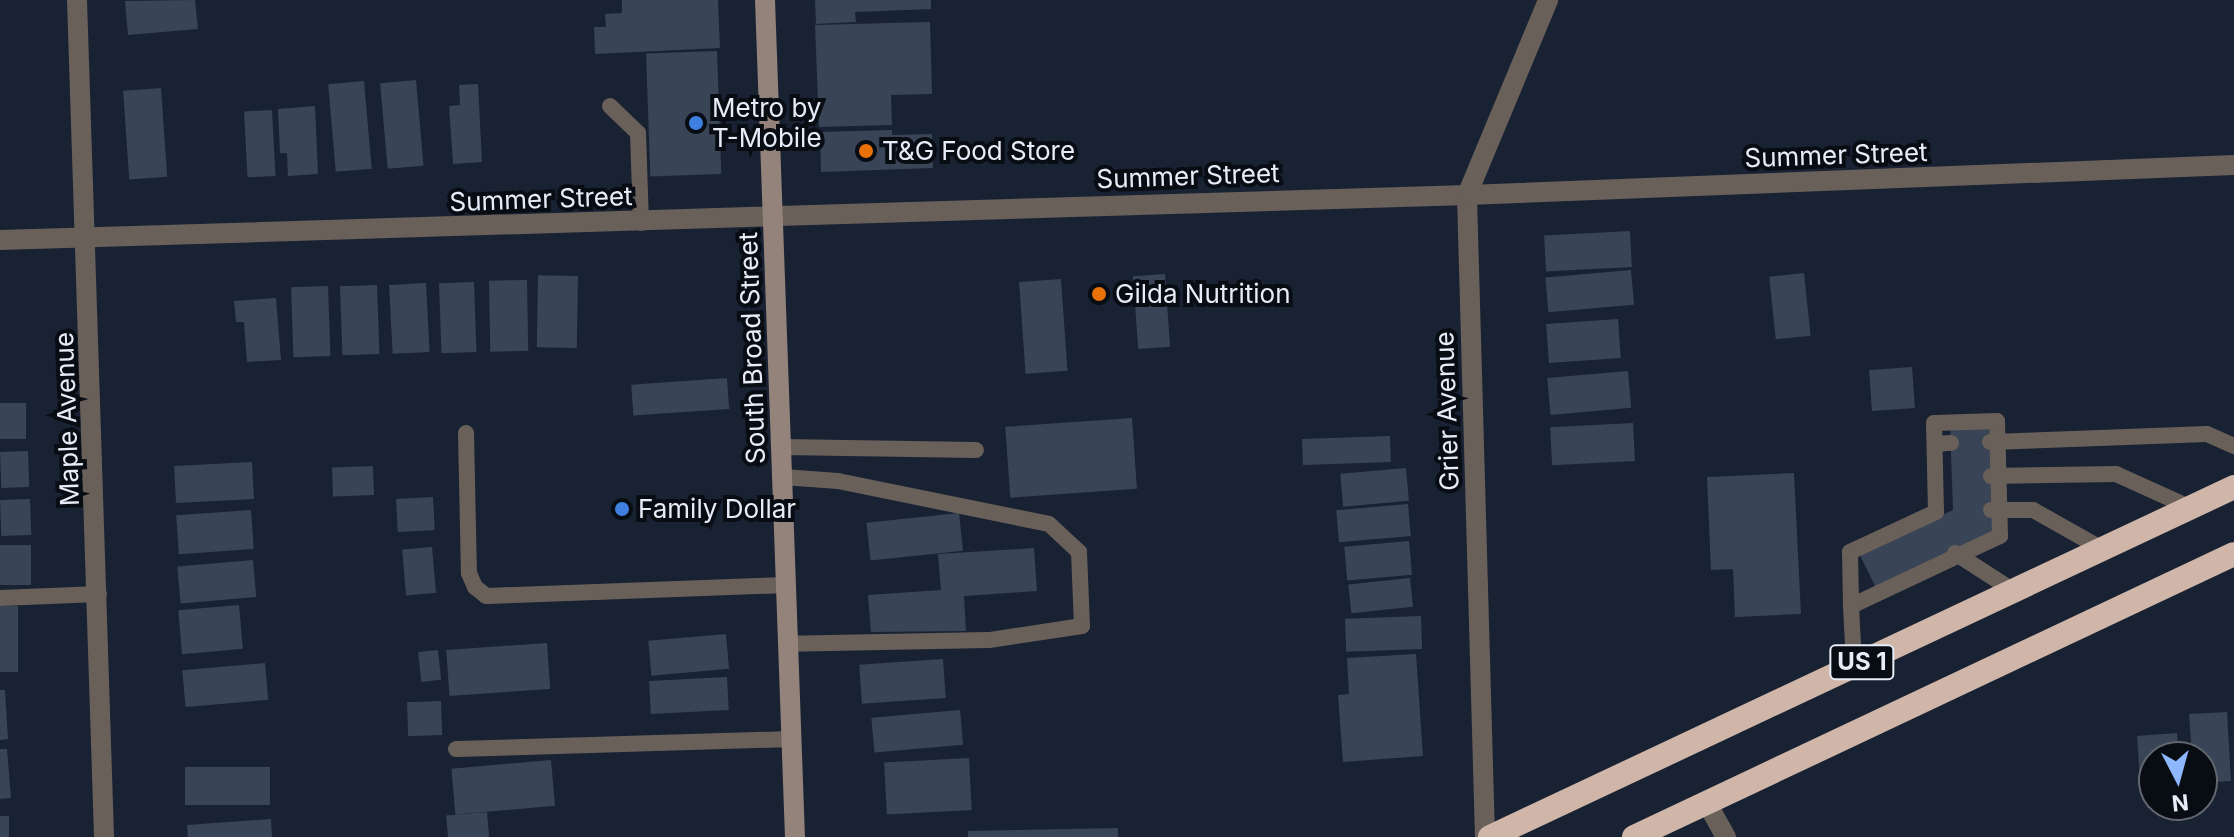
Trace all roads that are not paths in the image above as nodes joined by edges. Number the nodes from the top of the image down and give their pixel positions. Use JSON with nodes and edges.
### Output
{"nodes":[{"id":1,"x":77,"y":0,"type":"edge"},
{"id":2,"x":765,"y":0,"type":"edge"},
{"id":3,"x":1548,"y":0,"type":"edge"},
{"id":4,"x":610,"y":106,"type":"dead end"},
{"id":5,"x":2234,"y":165,"type":"edge"},
{"id":6,"x":1467,"y":195,"type":"junction"},
{"id":7,"x":772,"y":214,"type":"junction"},
{"id":8,"x":641,"y":223,"type":"junction"},
{"id":9,"x":87,"y":237,"type":"junction"},
{"id":10,"x":0,"y":240,"type":"edge"},
{"id":11,"x":466,"y":433,"type":"dead end"},
{"id":12,"x":1994,"y":442,"type":"junction"},
{"id":13,"x":2234,"y":446,"type":"edge"},
{"id":14,"x":782,"y":447,"type":"junction"},
{"id":15,"x":976,"y":450,"type":"dead end"},
{"id":16,"x":1994,"y":476,"type":"junction"},
{"id":17,"x":783,"y":477,"type":"junction"},
{"id":18,"x":2234,"y":487,"type":"edge"},
{"id":19,"x":2191,"y":508,"type":"junction"},
{"id":20,"x":1995,"y":510,"type":"junction"},
{"id":21,"x":2104,"y":550,"type":"junction"},
{"id":22,"x":2234,"y":554,"type":"edge"},
{"id":23,"x":1956,"y":555,"type":"junction"},
{"id":24,"x":787,"y":585,"type":"junction"},
{"id":25,"x":2014,"y":591,"type":"junction"},
{"id":26,"x":99,"y":594,"type":"junction"},
{"id":27,"x":0,"y":598,"type":"edge"},
{"id":28,"x":1851,"y":606,"type":"junction"},
{"id":29,"x":789,"y":644,"type":"junction"},
{"id":30,"x":1854,"y":665,"type":"junction"},
{"id":31,"x":793,"y":739,"type":"junction"},
{"id":32,"x":456,"y":749,"type":"dead end"},
{"id":33,"x":1707,"y":803,"type":"junction"},
{"id":34,"x":104,"y":837,"type":"edge"},
{"id":35,"x":795,"y":837,"type":"edge"},
{"id":36,"x":1488,"y":837,"type":"edge"},
{"id":37,"x":1634,"y":837,"type":"edge"},
{"id":38,"x":1726,"y":837,"type":"edge"}],
"edges":[{"from":1,"to":9,"type":"street","name":"Maple Avenue"},
{"from":2,"to":7,"type":"street","name":"South Broad Street"},
{"from":3,"to":6,"type":"street","name":"Grier Avenue"},
{"from":4,"to":8,"type":"lane"},
{"from":5,"to":6,"type":"street","name":"Summer Street"},
{"from":6,"to":7,"type":"street","name":"Summer Street"},
{"from":6,"to":36,"type":"street","name":"Grier Avenue"},
{"from":7,"to":8,"type":"street","name":"Summer Street"},
{"from":7,"to":14,"type":"street","name":"South Broad Street"},
{"from":8,"to":9,"type":"street","name":"Summer Street"},
{"from":9,"to":10,"type":"street","name":"Summer Street"},
{"from":9,"to":26,"type":"street","name":"Maple Avenue"},
{"from":11,"to":24,"type":"lane"},
{"from":12,"to":13,"type":"lane"},
{"from":12,"to":16,"type":"lane"},
{"from":12,"to":28,"type":"lane"},
{"from":14,"to":15,"type":"lane"},
{"from":14,"to":17,"type":"street","name":"South Broad Street"},
{"from":16,"to":19,"type":"lane"},
{"from":16,"to":20,"type":"lane"},
{"from":17,"to":24,"type":"street","name":"South Broad Street"},
{"from":17,"to":29,"type":"lane"},
{"from":18,"to":19,"type":"highway","number":"US 1"},
{"from":19,"to":21,"type":"highway","number":"US 1"},
{"from":20,"to":21,"type":"lane"},
{"from":20,"to":23,"type":"lane"},
{"from":21,"to":25,"type":"highway","number":"US 1"},
{"from":22,"to":33,"type":"highway","number":"US 1"},
{"from":23,"to":25,"type":"lane"},
{"from":23,"to":28,"type":"lane"},
{"from":24,"to":29,"type":"street","name":"South Broad Street"},
{"from":25,"to":30,"type":"highway","number":"US 1"},
{"from":26,"to":27,"type":"lane"},
{"from":26,"to":34,"type":"street","name":"Maple Avenue"},
{"from":28,"to":30,"type":"lane"},
{"from":29,"to":31,"type":"street","name":"South Broad Street"},
{"from":30,"to":36,"type":"highway","number":"US 1"},
{"from":31,"to":32,"type":"lane"},
{"from":31,"to":35,"type":"street","name":"South Broad Street"},
{"from":33,"to":37,"type":"highway","number":"US 1"},
{"from":33,"to":38,"type":"street"}]}
